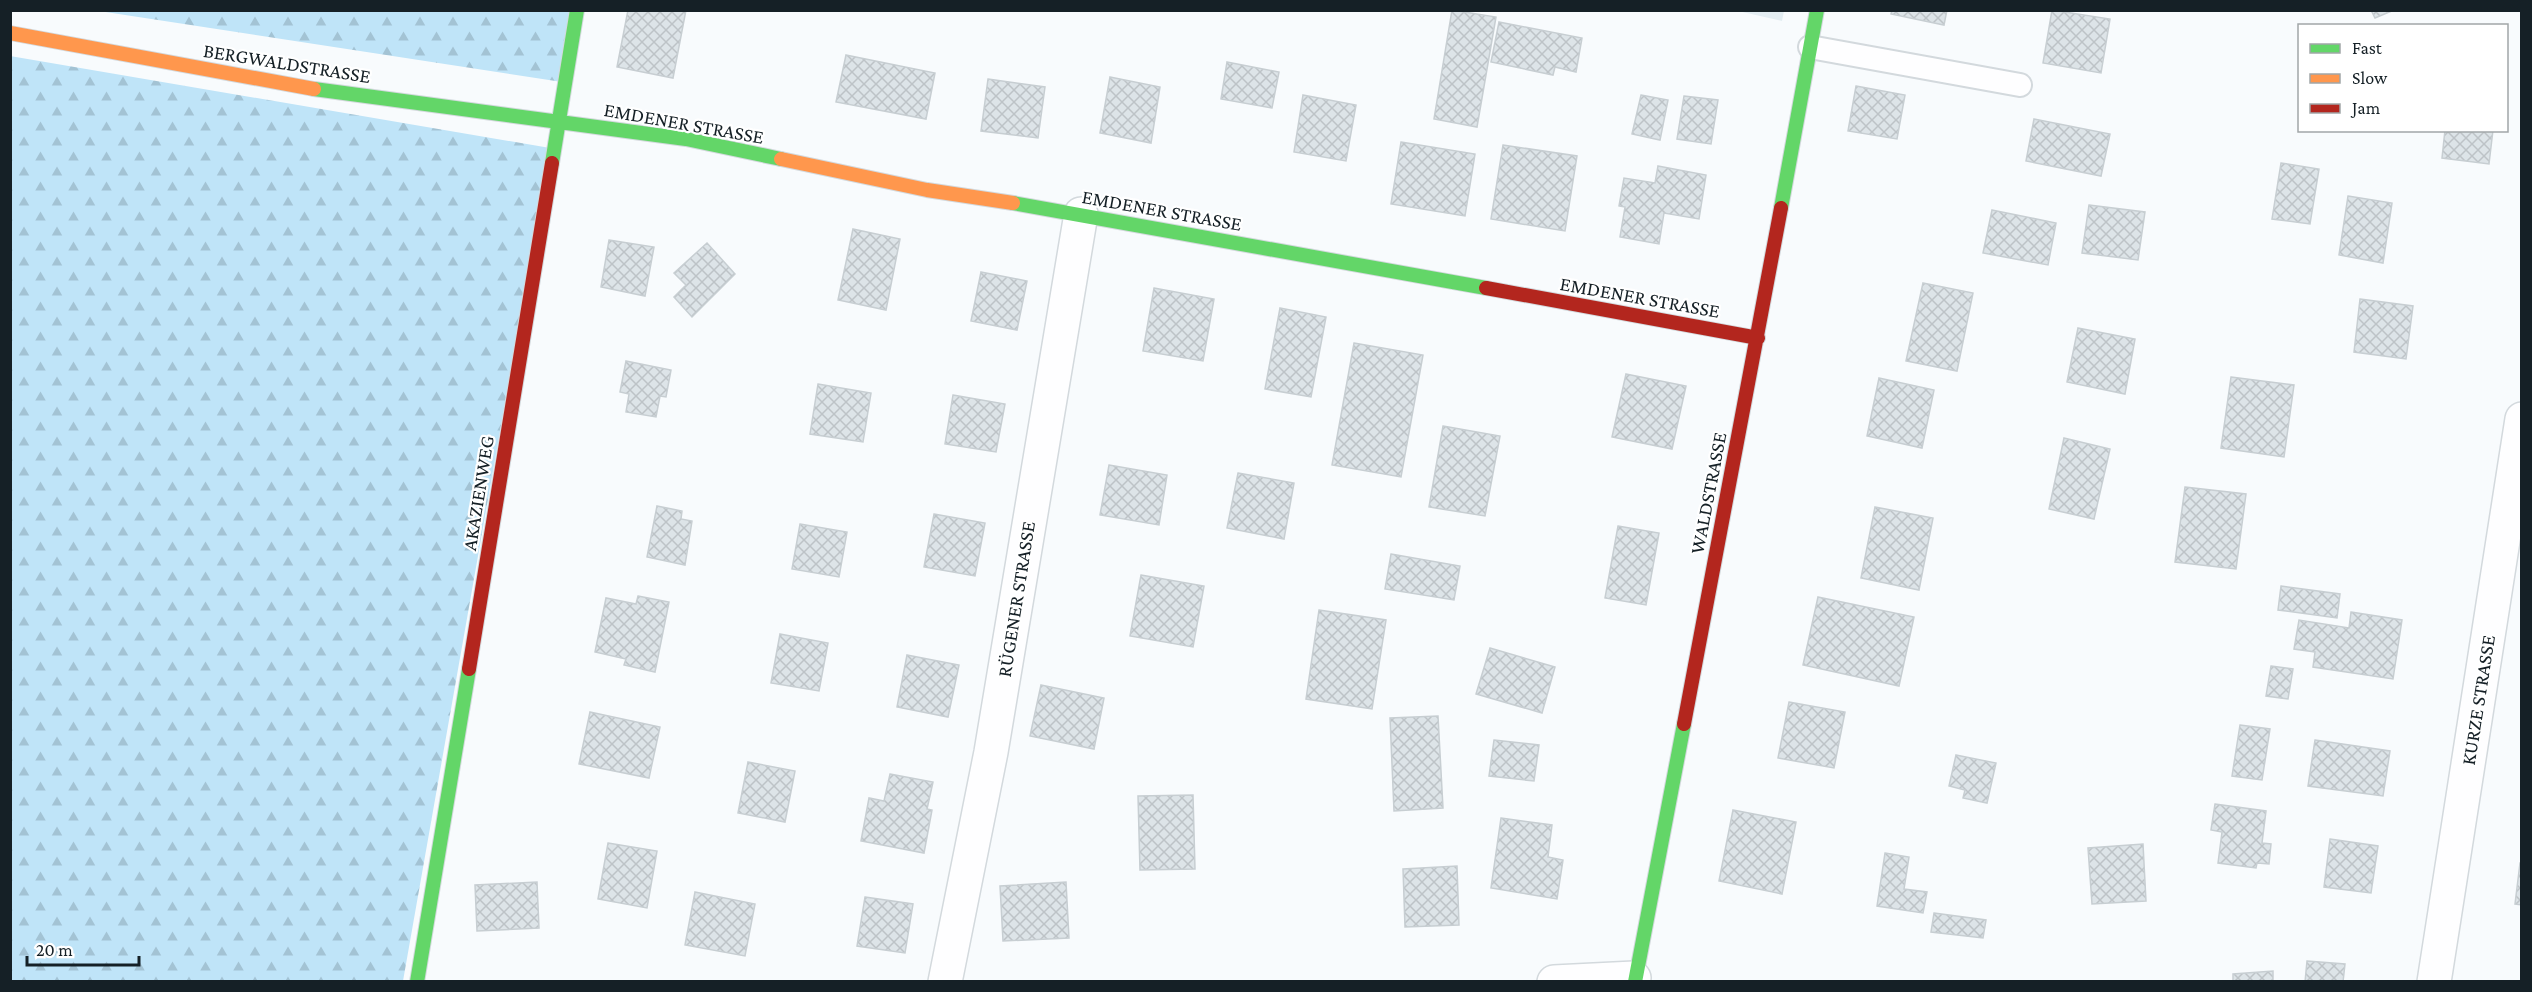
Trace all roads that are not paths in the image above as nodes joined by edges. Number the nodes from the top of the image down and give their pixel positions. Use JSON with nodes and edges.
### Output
{"nodes":[{"id":1,"x":577,"y":10,"type":"edge"},
{"id":2,"x":1817,"y":10,"type":"edge"},
{"id":3,"x":10,"y":33,"type":"edge"},
{"id":4,"x":1810,"y":47,"type":"junction"},
{"id":5,"x":2020,"y":85,"type":"dead end"},
{"id":6,"x":559,"y":123,"type":"junction"},
{"id":7,"x":1081,"y":214,"type":"junction"},
{"id":8,"x":1758,"y":338,"type":"junction"},
{"id":9,"x":2522,"y":419,"type":"edge"},
{"id":10,"x":1635,"y":980,"type":"edge"},
{"id":11,"x":417,"y":981,"type":"edge"},
{"id":12,"x":945,"y":981,"type":"edge"},
{"id":13,"x":1554,"y":981,"type":"edge"},
{"id":14,"x":2434,"y":981,"type":"edge"}],
"edges":[{"from":1,"to":6,"type":"street","name":"AKAZIENWEG"},
{"from":2,"to":4,"type":"street","name":"WALDSTRASSE"},
{"from":3,"to":6,"type":"street","name":"BERGWALDSTRASSE"},
{"from":4,"to":5,"type":"lane"},
{"from":4,"to":8,"type":"street","name":"WALDSTRASSE"},
{"from":6,"to":7,"type":"street","name":"EMDENER STRASSE"},
{"from":6,"to":11,"type":"street","name":"AKAZIENWEG"},
{"from":7,"to":8,"type":"street","name":"EMDENER STRASSE"},
{"from":7,"to":12,"type":"street","name":"RÜGENER STRASSE"},
{"from":8,"to":10,"type":"street","name":"WALDSTRASSE"},
{"from":9,"to":14,"type":"street","name":"KURZE STRASSE"},
{"from":10,"to":13,"type":"street"}]}
